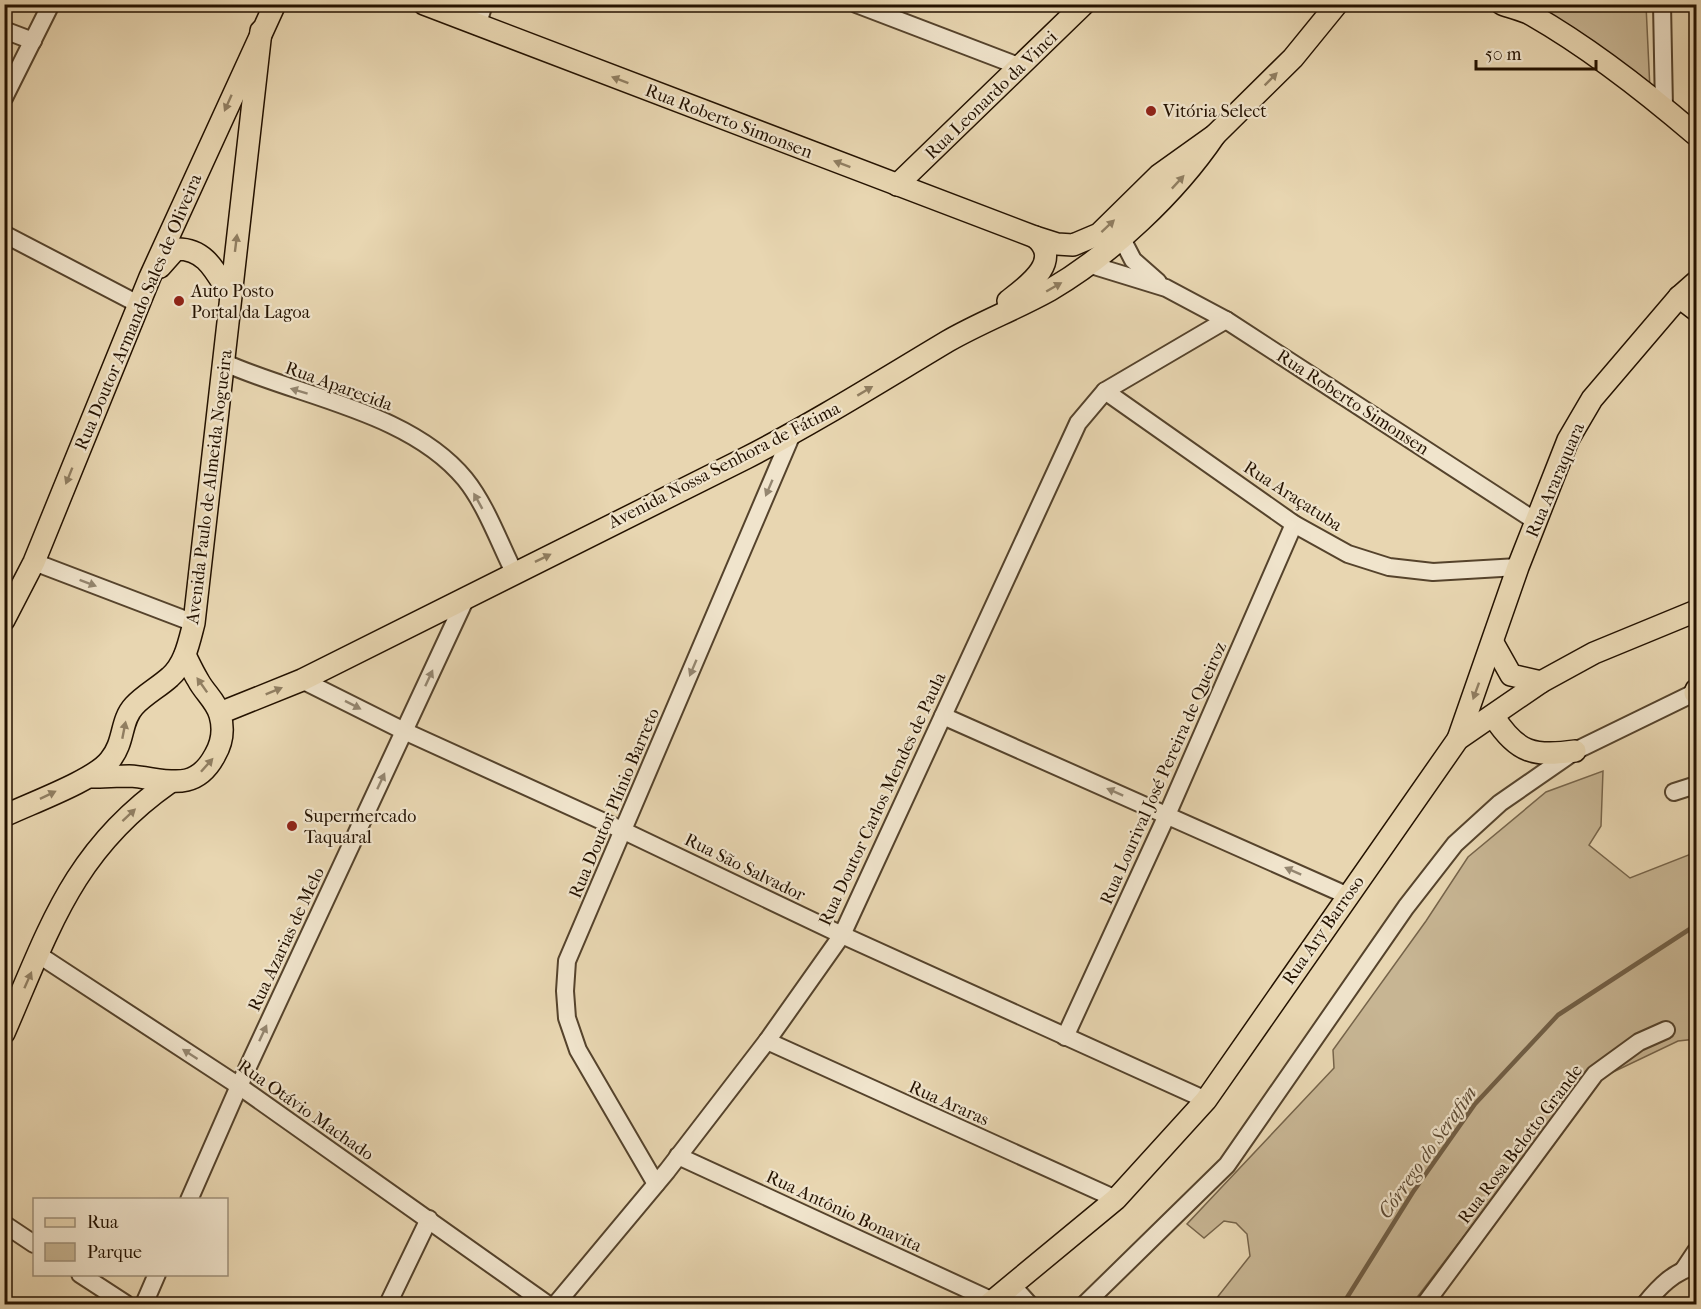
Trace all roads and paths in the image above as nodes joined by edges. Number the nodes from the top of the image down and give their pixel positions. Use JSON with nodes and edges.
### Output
{"nodes":[{"id":1,"x":51,"y":4,"type":"edge"},
{"id":2,"x":275,"y":4,"type":"edge"},
{"id":3,"x":424,"y":4,"type":"edge"},
{"id":4,"x":484,"y":4,"type":"edge"},
{"id":5,"x":856,"y":4,"type":"edge"},
{"id":6,"x":1084,"y":4,"type":"edge"},
{"id":7,"x":1337,"y":4,"type":"edge"},
{"id":8,"x":1502,"y":4,"type":"edge"},
{"id":9,"x":1662,"y":4,"type":"edge"},
{"id":10,"x":1533,"y":9,"type":"edge"},
{"id":11,"x":477,"y":26,"type":"junction"},
{"id":12,"x":4,"y":30,"type":"edge"},
{"id":13,"x":261,"y":31,"type":"junction"},
{"id":14,"x":33,"y":41,"type":"junction"},
{"id":15,"x":1021,"y":67,"type":"junction"},
{"id":16,"x":4,"y":98,"type":"edge"},
{"id":17,"x":1664,"y":108,"type":"junction"},
{"id":18,"x":1215,"y":135,"type":"junction"},
{"id":19,"x":1696,"y":135,"type":"edge"},
{"id":20,"x":897,"y":185,"type":"junction"},
{"id":21,"x":4,"y":234,"type":"edge"},
{"id":22,"x":1035,"y":237,"type":"junction"},
{"id":23,"x":1121,"y":237,"type":"junction"},
{"id":24,"x":1088,"y":264,"type":"junction"},
{"id":25,"x":150,"y":277,"type":"junction"},
{"id":26,"x":1696,"y":282,"type":"edge"},
{"id":27,"x":1166,"y":288,"type":"junction"},
{"id":28,"x":230,"y":296,"type":"junction"},
{"id":29,"x":1679,"y":297,"type":"junction"},
{"id":30,"x":140,"y":305,"type":"junction"},
{"id":31,"x":1696,"y":310,"type":"edge"},
{"id":32,"x":1226,"y":320,"type":"junction"},
{"id":33,"x":974,"y":327,"type":"junction"},
{"id":34,"x":225,"y":363,"type":"junction"},
{"id":35,"x":1105,"y":391,"type":"junction"},
{"id":36,"x":792,"y":434,"type":"junction"},
{"id":37,"x":1537,"y":522,"type":"junction"},
{"id":38,"x":1294,"y":524,"type":"junction"},
{"id":39,"x":34,"y":562,"type":"junction"},
{"id":40,"x":1518,"y":567,"type":"junction"},
{"id":41,"x":514,"y":572,"type":"junction"},
{"id":42,"x":466,"y":598,"type":"junction"},
{"id":43,"x":1691,"y":615,"type":"edge"},
{"id":44,"x":4,"y":620,"type":"edge"},
{"id":45,"x":194,"y":623,"type":"junction"},
{"id":46,"x":1493,"y":643,"type":"junction"},
{"id":47,"x":185,"y":655,"type":"junction"},
{"id":48,"x":302,"y":680,"type":"junction"},
{"id":49,"x":1541,"y":682,"type":"junction"},
{"id":50,"x":1696,"y":692,"type":"edge"},
{"id":51,"x":220,"y":713,"type":"junction"},
{"id":52,"x":943,"y":716,"type":"junction"},
{"id":53,"x":1494,"y":717,"type":"junction"},
{"id":54,"x":404,"y":731,"type":"junction"},
{"id":55,"x":1458,"y":739,"type":"junction"},
{"id":56,"x":1575,"y":751,"type":"junction"},
{"id":57,"x":92,"y":777,"type":"junction"},
{"id":58,"x":169,"y":783,"type":"junction"},
{"id":59,"x":1696,"y":784,"type":"edge"},
{"id":60,"x":1674,"y":792,"type":"dead end"},
{"id":61,"x":1167,"y":815,"type":"junction"},
{"id":62,"x":4,"y":816,"type":"edge"},
{"id":63,"x":624,"y":831,"type":"junction"},
{"id":64,"x":1346,"y":896,"type":"junction"},
{"id":65,"x":842,"y":935,"type":"junction"},
{"id":66,"x":39,"y":955,"type":"junction"},
{"id":67,"x":1666,"y":1030,"type":"dead end"},
{"id":68,"x":4,"y":1033,"type":"edge"},
{"id":69,"x":1065,"y":1037,"type":"junction"},
{"id":70,"x":767,"y":1041,"type":"junction"},
{"id":71,"x":238,"y":1086,"type":"junction"},
{"id":72,"x":1206,"y":1100,"type":"junction"},
{"id":73,"x":678,"y":1156,"type":"junction"},
{"id":74,"x":656,"y":1184,"type":"junction"},
{"id":75,"x":190,"y":1198,"type":"edge"},
{"id":76,"x":1116,"y":1199,"type":"junction"},
{"id":77,"x":429,"y":1219,"type":"junction"},
{"id":78,"x":4,"y":1224,"type":"edge"},
{"id":79,"x":33,"y":1243,"type":"edge"},
{"id":80,"x":1696,"y":1251,"type":"edge"},
{"id":81,"x":1690,"y":1267,"type":"edge"},
{"id":82,"x":82,"y":1276,"type":"edge"},
{"id":83,"x":157,"y":1276,"type":"edge"},
{"id":84,"x":1012,"y":1285,"type":"junction"},
{"id":85,"x":991,"y":1303,"type":"edge"},
{"id":86,"x":126,"y":1305,"type":"edge"},
{"id":87,"x":144,"y":1305,"type":"edge"},
{"id":88,"x":388,"y":1305,"type":"edge"},
{"id":89,"x":547,"y":1305,"type":"edge"},
{"id":90,"x":556,"y":1305,"type":"edge"},
{"id":91,"x":1029,"y":1305,"type":"edge"},
{"id":92,"x":1085,"y":1305,"type":"edge"},
{"id":93,"x":1425,"y":1305,"type":"edge"},
{"id":94,"x":1645,"y":1305,"type":"edge"}],
"edges":[{"from":1,"to":14,"type":"street"},
{"from":2,"to":13,"type":"main road","name":"Rua Doutor Armando Sales de Oliveira"},
{"from":3,"to":11,"type":"main road","name":"Rua Roberto Simonsen"},
{"from":4,"to":11,"type":"street"},
{"from":5,"to":15,"type":"street"},
{"from":6,"to":15,"type":"main road","name":"Rua Leonardo da Vinci"},
{"from":18,"to":7,"type":"main road","name":"Avenida Nossa Senhora de Fátima","one_way":true},
{"from":8,"to":10,"type":"main road"},
{"from":9,"to":17,"type":"street"},
{"from":10,"to":17,"type":"main road"},
{"from":20,"to":11,"type":"main road","name":"Rua Roberto Simonsen","one_way":true},
{"from":12,"to":14,"type":"street"},
{"from":13,"to":25,"type":"main road","name":"Rua Doutor Armando Sales de Oliveira","one_way":true},
{"from":28,"to":13,"type":"main road","name":"Avenida Paulo de Almeida Nogueira","one_way":true},
{"from":14,"to":16,"type":"street"},
{"from":15,"to":20,"type":"main road","name":"Rua Leonardo da Vinci"},
{"from":17,"to":19,"type":"main road"},
{"from":22,"to":18,"type":"main road","name":"Avenida Nossa Senhora de Fátima","one_way":true},
{"from":23,"to":18,"type":"main road","name":"Avenida Nossa Senhora de Fátima","one_way":true},
{"from":20,"to":22,"type":"main road","name":"Rua Roberto Simonsen"},
{"from":21,"to":30,"type":"street"},
{"from":22,"to":24,"type":"main road"},
{"from":22,"to":33,"type":"main road"},
{"from":23,"to":24,"type":"main road","name":"Avenida Nossa Senhora de Fátima"},
{"from":23,"to":27,"type":"street","name":"Rua Roberto Simonsen"},
{"from":24,"to":27,"type":"street","name":"Rua Roberto Simonsen"},
{"from":33,"to":24,"type":"main road","name":"Avenida Nossa Senhora de Fátima","one_way":true},
{"from":25,"to":28,"type":"main road"},
{"from":25,"to":30,"type":"main road","name":"Rua Doutor Armando Sales de Oliveira"},
{"from":26,"to":29,"type":"main road","name":"Rua Araraquara"},
{"from":27,"to":32,"type":"street","name":"Rua Roberto Simonsen"},
{"from":28,"to":34,"type":"main road","name":"Avenida Paulo de Almeida Nogueira"},
{"from":29,"to":31,"type":"main road"},
{"from":29,"to":37,"type":"main road","name":"Rua Araraquara"},
{"from":30,"to":39,"type":"main road","name":"Rua Doutor Armando Sales de Oliveira","one_way":true},
{"from":32,"to":35,"type":"street","name":"Rua Doutor Carlos Mendes de Paula"},
{"from":32,"to":37,"type":"street","name":"Rua Roberto Simonsen"},
{"from":36,"to":33,"type":"main road","name":"Avenida Nossa Senhora de Fátima","one_way":true},
{"from":41,"to":34,"type":"street","name":"Rua Aparecida","one_way":true},
{"from":34,"to":45,"type":"main road","name":"Avenida Paulo de Almeida Nogueira"},
{"from":35,"to":38,"type":"street","name":"Rua Araçatuba"},
{"from":35,"to":52,"type":"street","name":"Rua Doutor Carlos Mendes de Paula"},
{"from":41,"to":36,"type":"main road","name":"Avenida Nossa Senhora de Fátima","one_way":true},
{"from":36,"to":63,"type":"street","name":"Rua Doutor Plínio Barreto","one_way":true},
{"from":37,"to":40,"type":"main road","name":"Rua Araraquara"},
{"from":38,"to":40,"type":"street","name":"Rua Araçatuba"},
{"from":38,"to":61,"type":"street","name":"Rua Lourival José Pereira de Queiroz"},
{"from":39,"to":44,"type":"main road","name":"Rua Doutor Armando Sales de Oliveira"},
{"from":39,"to":45,"type":"street","one_way":true},
{"from":40,"to":46,"type":"main road","name":"Rua Araraquara"},
{"from":41,"to":42,"type":"main road","name":"Avenida Nossa Senhora de Fátima"},
{"from":42,"to":48,"type":"main road","name":"Avenida Nossa Senhora de Fátima"},
{"from":54,"to":42,"type":"street","name":"Rua Azarias de Melo","one_way":true},
{"from":43,"to":49,"type":"main road","name":"Rua Ary Barroso"},
{"from":45,"to":47,"type":"main road","name":"Avenida Paulo de Almeida Nogueira"},
{"from":46,"to":49,"type":"main road"},
{"from":46,"to":55,"type":"main road","name":"Rua Araraquara","one_way":true},
{"from":51,"to":47,"type":"main road","one_way":true},
{"from":57,"to":47,"type":"main road","one_way":true},
{"from":51,"to":48,"type":"main road","name":"Avenida Nossa Senhora de Fátima","one_way":true},
{"from":48,"to":54,"type":"street","name":"Rua São Salvador","one_way":true},
{"from":49,"to":53,"type":"main road","name":"Rua Ary Barroso"},
{"from":50,"to":56,"type":"street"},
{"from":58,"to":51,"type":"main road","one_way":true},
{"from":61,"to":52,"type":"street","one_way":true},
{"from":52,"to":65,"type":"street","name":"Rua Doutor Carlos Mendes de Paula"},
{"from":53,"to":55,"type":"main road","name":"Rua Ary Barroso"},
{"from":53,"to":56,"type":"main road"},
{"from":54,"to":63,"type":"street","name":"Rua São Salvador"},
{"from":71,"to":54,"type":"street","name":"Rua Azarias de Melo","one_way":true},
{"from":55,"to":64,"type":"main road","name":"Rua Ary Barroso"},
{"from":56,"to":92,"type":"street"},
{"from":57,"to":58,"type":"main road"},
{"from":62,"to":57,"type":"main road","one_way":true},
{"from":66,"to":58,"type":"main road","one_way":true},
{"from":59,"to":60,"type":"street"},
{"from":64,"to":61,"type":"street","one_way":true},
{"from":61,"to":69,"type":"street","name":"Rua Lourival José Pereira de Queiroz"},
{"from":63,"to":65,"type":"street","name":"Rua São Salvador"},
{"from":63,"to":74,"type":"street","name":"Rua Doutor Plínio Barreto"},
{"from":64,"to":72,"type":"main road","name":"Rua Ary Barroso"},
{"from":65,"to":69,"type":"street","name":"Rua São Salvador"},
{"from":65,"to":70,"type":"street","name":"Rua Doutor Carlos Mendes de Paula"},
{"from":68,"to":66,"type":"main road","one_way":true},
{"from":71,"to":66,"type":"street","name":"Rua Otávio Machado","one_way":true},
{"from":67,"to":93,"type":"street","name":"Rua Rosa Belotto Grande"},
{"from":69,"to":72,"type":"street","name":"Rua São Salvador"},
{"from":70,"to":73,"type":"street","name":"Rua Doutor Carlos Mendes de Paula"},
{"from":70,"to":76,"type":"street","name":"Rua Araras"},
{"from":71,"to":75,"type":"street","name":"Rua Azarias de Melo"},
{"from":71,"to":77,"type":"street","name":"Rua Otávio Machado"},
{"from":72,"to":76,"type":"main road","name":"Rua Ary Barroso"},
{"from":73,"to":74,"type":"street","name":"Rua Doutor Carlos Mendes de Paula"},
{"from":73,"to":85,"type":"street","name":"Rua Antônio Bonavita"},
{"from":74,"to":90,"type":"street","name":"Rua Doutor Carlos Mendes de Paula"},
{"from":76,"to":84,"type":"main road","name":"Rua Ary Barroso"},
{"from":77,"to":88,"type":"street"},
{"from":77,"to":89,"type":"street","name":"Rua Otávio Machado"},
{"from":78,"to":79,"type":"street"},
{"from":80,"to":81,"type":"street"},
{"from":81,"to":94,"type":"street"},
{"from":82,"to":86,"type":"street"},
{"from":83,"to":87,"type":"street"},
{"from":84,"to":85,"type":"main road","name":"Rua Ary Barroso"},
{"from":84,"to":91,"type":"street"}]}
